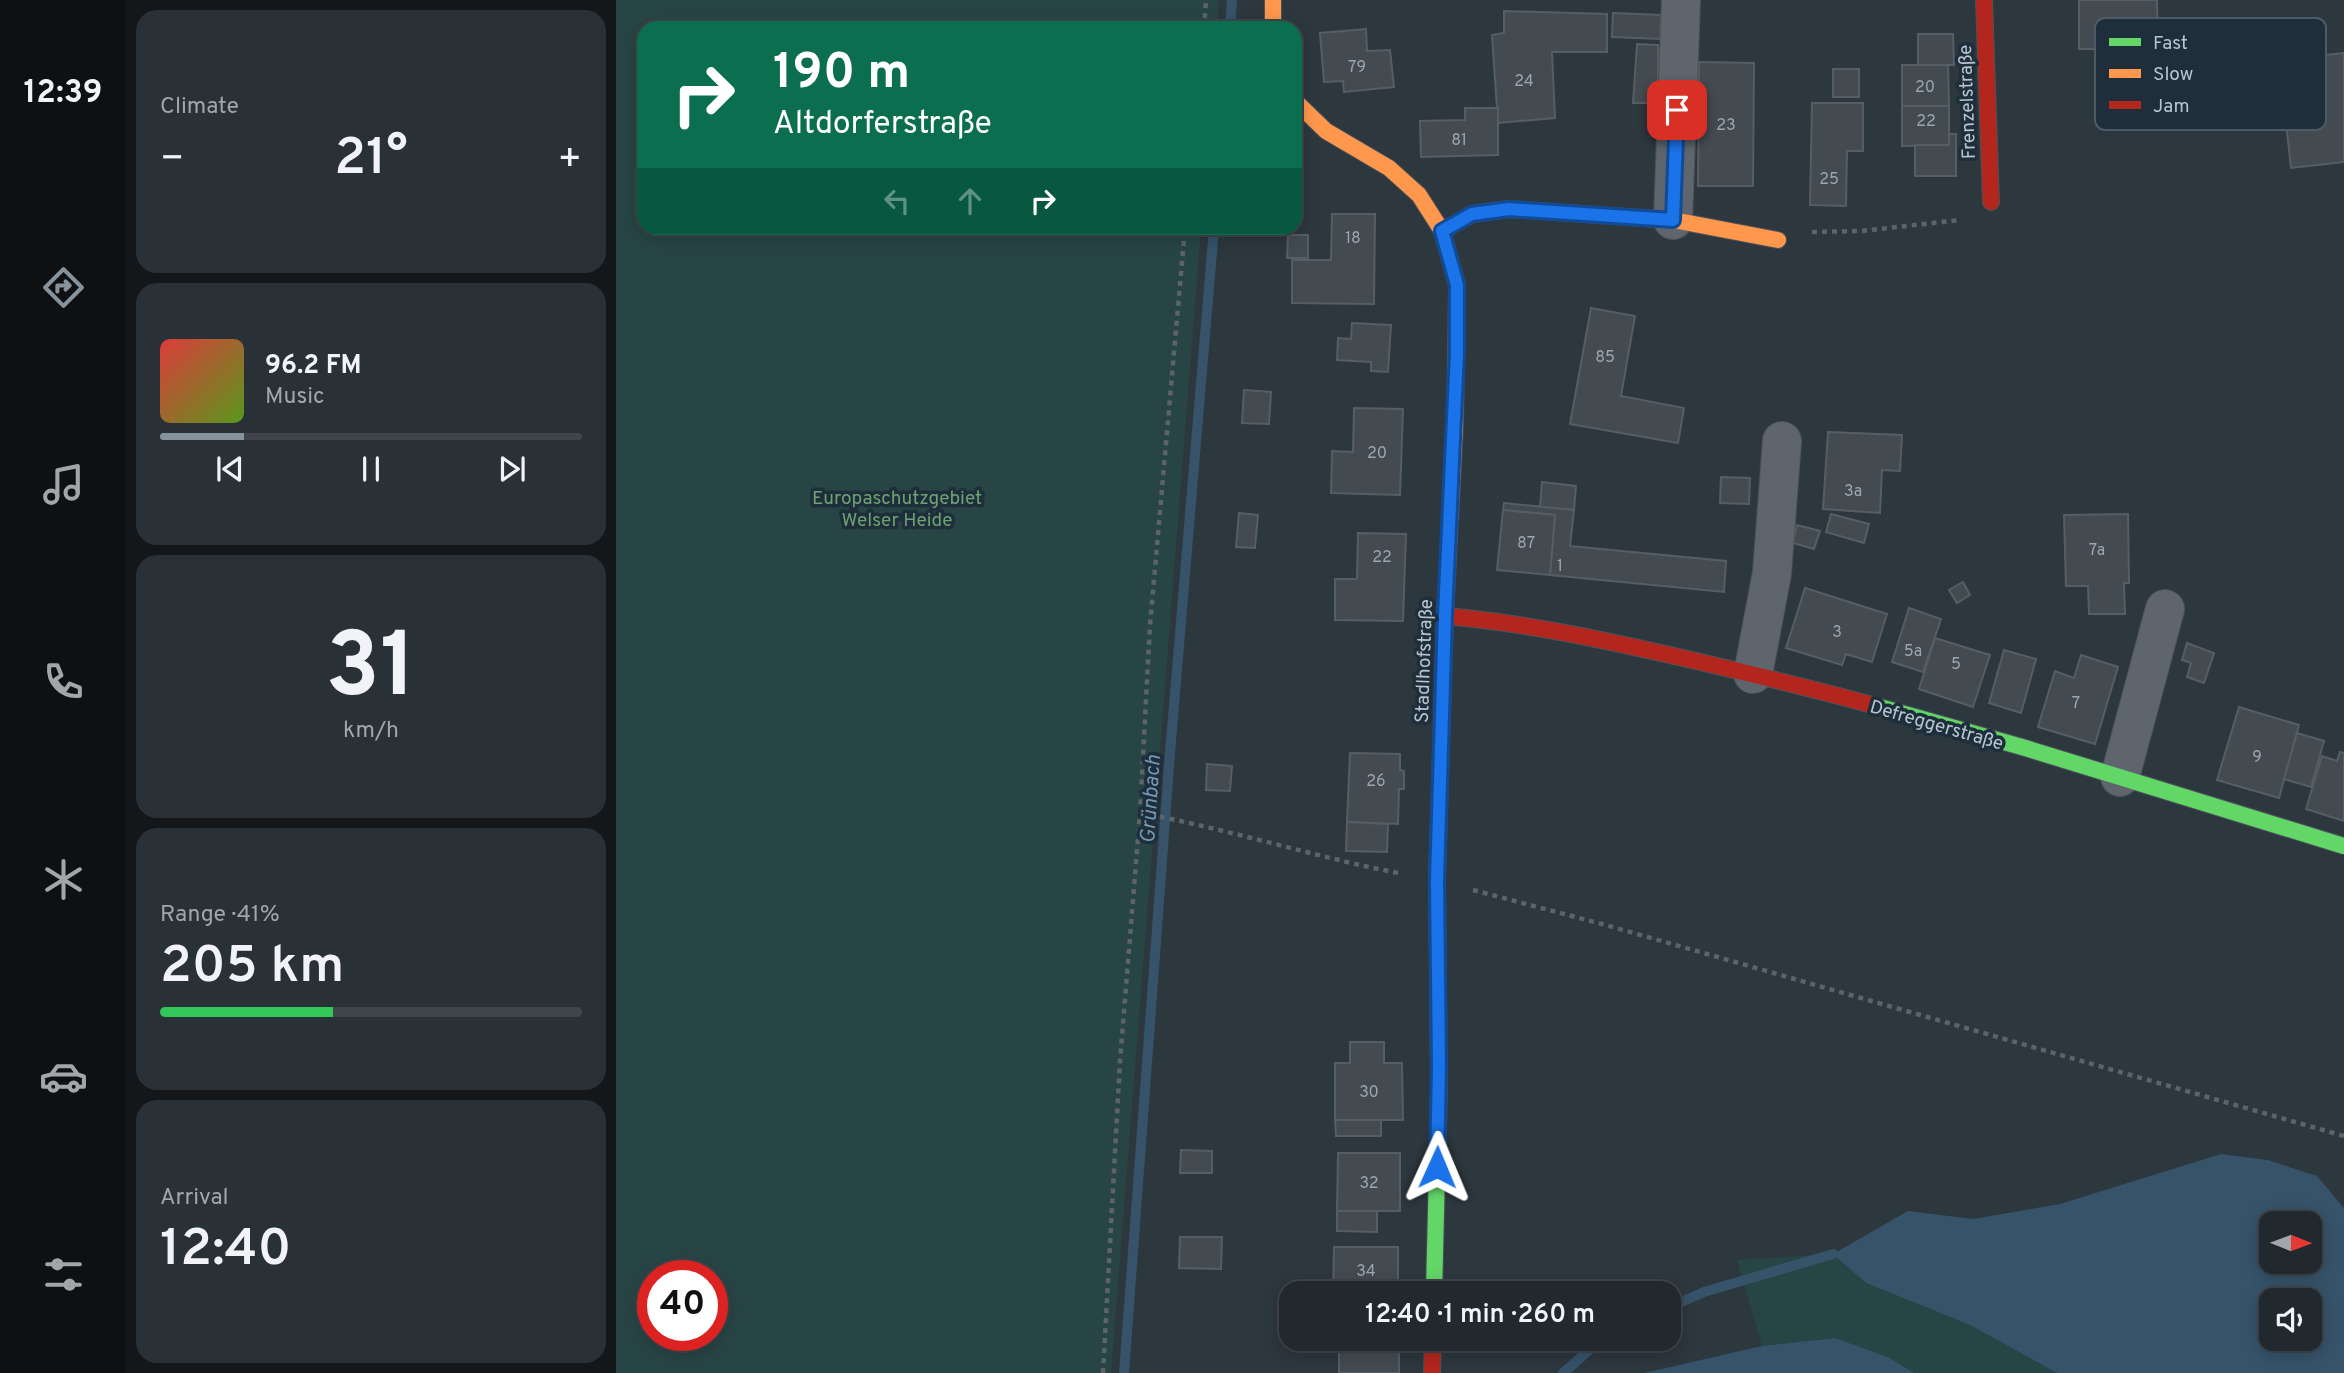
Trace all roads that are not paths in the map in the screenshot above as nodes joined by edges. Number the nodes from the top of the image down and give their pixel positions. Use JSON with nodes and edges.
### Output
{"nodes":[{"id":1,"x":1273,"y":0,"type":"edge"},
{"id":2,"x":1681,"y":0,"type":"edge"},
{"id":3,"x":1984,"y":0,"type":"edge"},
{"id":4,"x":1273,"y":21,"type":"edge"},
{"id":5,"x":1302,"y":108,"type":"edge"},
{"id":6,"x":1991,"y":202,"type":"road end"},
{"id":7,"x":1673,"y":220,"type":"junction"},
{"id":8,"x":1442,"y":231,"type":"junction"},
{"id":9,"x":1778,"y":240,"type":"road end"},
{"id":10,"x":1782,"y":441,"type":"dead end"},
{"id":11,"x":2165,"y":609,"type":"dead end"},
{"id":12,"x":1445,"y":615,"type":"junction"},
{"id":13,"x":1753,"y":674,"type":"junction"},
{"id":14,"x":2120,"y":777,"type":"junction"},
{"id":15,"x":2344,"y":846,"type":"edge"},
{"id":16,"x":1434,"y":1281,"type":"edge"},
{"id":17,"x":1433,"y":1351,"type":"edge"},
{"id":18,"x":1432,"y":1373,"type":"edge"}],
"edges":[{"from":1,"to":4,"type":"street"},
{"from":2,"to":7,"type":"street"},
{"from":3,"to":6,"type":"street","name":"Frenzelstraße"},
{"from":5,"to":8,"type":"street","name":"Stadlhofstraße"},
{"from":7,"to":8,"type":"street"},
{"from":7,"to":9,"type":"street"},
{"from":8,"to":12,"type":"street","name":"Stadlhofstraße"},
{"from":10,"to":13,"type":"street"},
{"from":11,"to":14,"type":"street"},
{"from":12,"to":13,"type":"street","name":"Defreggerstraße"},
{"from":12,"to":16,"type":"street","name":"Stadlhofstraße"},
{"from":13,"to":14,"type":"street","name":"Defreggerstraße"},
{"from":14,"to":15,"type":"street","name":"Defreggerstraße"},
{"from":17,"to":18,"type":"street"}]}
